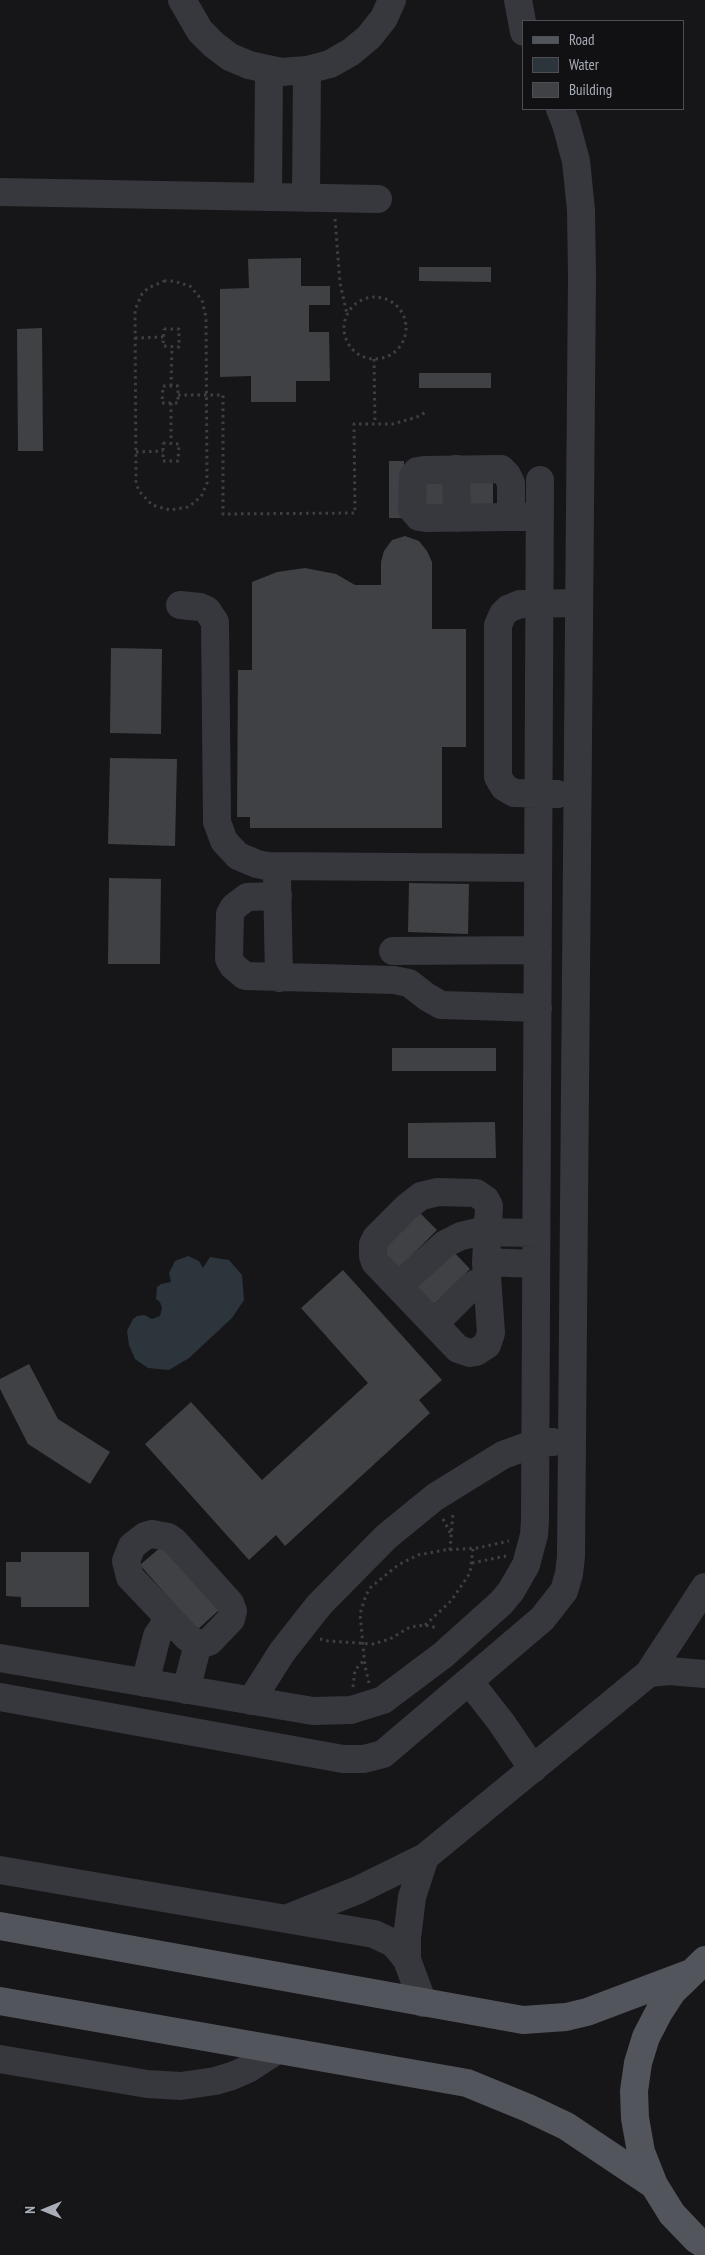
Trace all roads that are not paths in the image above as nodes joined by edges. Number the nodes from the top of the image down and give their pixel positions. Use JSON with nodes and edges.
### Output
{"nodes":[{"id":1,"x":182,"y":0,"type":"edge"},
{"id":2,"x":392,"y":0,"type":"edge"},
{"id":3,"x":518,"y":0,"type":"edge"},
{"id":4,"x":522,"y":21,"type":"edge"},
{"id":5,"x":268,"y":70,"type":"junction"},
{"id":6,"x":307,"y":70,"type":"junction"},
{"id":7,"x":268,"y":107,"type":"junction"},
{"id":8,"x":307,"y":107,"type":"junction"},
{"id":9,"x":560,"y":110,"type":"edge"},
{"id":10,"x":0,"y":192,"type":"edge"},
{"id":11,"x":268,"y":197,"type":"junction"},
{"id":12,"x":306,"y":198,"type":"junction"},
{"id":13,"x":378,"y":199,"type":"dead end"},
{"id":14,"x":456,"y":469,"type":"junction"},
{"id":15,"x":540,"y":480,"type":"dead end"},
{"id":16,"x":510,"y":517,"type":"junction"},
{"id":17,"x":540,"y":517,"type":"junction"},
{"id":18,"x":456,"y":518,"type":"junction"},
{"id":19,"x":540,"y":604,"type":"junction"},
{"id":20,"x":579,"y":604,"type":"junction"},
{"id":21,"x":180,"y":605,"type":"dead end"},
{"id":22,"x":578,"y":793,"type":"junction"},
{"id":23,"x":539,"y":794,"type":"junction"},
{"id":24,"x":277,"y":866,"type":"junction"},
{"id":25,"x":538,"y":868,"type":"junction"},
{"id":26,"x":278,"y":896,"type":"junction"},
{"id":27,"x":538,"y":950,"type":"junction"},
{"id":28,"x":394,"y":951,"type":"dead end"},
{"id":29,"x":278,"y":978,"type":"junction"},
{"id":30,"x":538,"y":1008,"type":"junction"},
{"id":31,"x":488,"y":1232,"type":"junction"},
{"id":32,"x":536,"y":1232,"type":"junction"},
{"id":33,"x":536,"y":1264,"type":"junction"},
{"id":34,"x":486,"y":1270,"type":"junction"},
{"id":35,"x":398,"y":1286,"type":"junction"},
{"id":36,"x":434,"y":1324,"type":"junction"},
{"id":37,"x":572,"y":1441,"type":"junction"},
{"id":38,"x":536,"y":1443,"type":"junction"},
{"id":39,"x":705,"y":1587,"type":"edge"},
{"id":40,"x":169,"y":1618,"type":"junction"},
{"id":41,"x":198,"y":1644,"type":"junction"},
{"id":42,"x":0,"y":1658,"type":"edge"},
{"id":43,"x":649,"y":1673,"type":"junction"},
{"id":44,"x":705,"y":1674,"type":"edge"},
{"id":45,"x":469,"y":1681,"type":"junction"},
{"id":46,"x":145,"y":1683,"type":"junction"},
{"id":47,"x":186,"y":1690,"type":"junction"},
{"id":48,"x":0,"y":1697,"type":"edge"},
{"id":49,"x":251,"y":1701,"type":"junction"},
{"id":50,"x":533,"y":1769,"type":"junction"},
{"id":51,"x":425,"y":1857,"type":"junction"},
{"id":52,"x":0,"y":1870,"type":"edge"},
{"id":53,"x":288,"y":1918,"type":"junction"},
{"id":54,"x":0,"y":1926,"type":"edge"},
{"id":55,"x":407,"y":1960,"type":"junction"},
{"id":56,"x":697,"y":1967,"type":"edge"},
{"id":57,"x":0,"y":2002,"type":"edge"},
{"id":58,"x":423,"y":2003,"type":"junction"},
{"id":59,"x":277,"y":2050,"type":"junction"},
{"id":60,"x":0,"y":2059,"type":"edge"},
{"id":61,"x":654,"y":2185,"type":"junction"},
{"id":62,"x":705,"y":2245,"type":"edge"}],
"edges":[{"from":1,"to":5,"type":"street"},
{"from":2,"to":6,"type":"street"},
{"from":3,"to":4,"type":"street"},
{"from":5,"to":6,"type":"street"},
{"from":5,"to":7,"type":"street"},
{"from":6,"to":8,"type":"street"},
{"from":7,"to":8,"type":"street"},
{"from":7,"to":11,"type":"street"},
{"from":8,"to":12,"type":"street"},
{"from":9,"to":20,"type":"street"},
{"from":10,"to":11,"type":"street"},
{"from":11,"to":12,"type":"street"},
{"from":12,"to":13,"type":"street"},
{"from":14,"to":16,"type":"street"},
{"from":14,"to":18,"type":"street"},
{"from":14,"to":18,"type":"street"},
{"from":15,"to":17,"type":"street"},
{"from":16,"to":17,"type":"street"},
{"from":16,"to":18,"type":"street"},
{"from":17,"to":19,"type":"street"},
{"from":19,"to":20,"type":"street"},
{"from":19,"to":23,"type":"street"},
{"from":19,"to":23,"type":"street"},
{"from":20,"to":22,"type":"street"},
{"from":21,"to":24,"type":"street"},
{"from":22,"to":23,"type":"street"},
{"from":22,"to":37,"type":"street"},
{"from":23,"to":25,"type":"street"},
{"from":24,"to":25,"type":"street"},
{"from":24,"to":26,"type":"street"},
{"from":25,"to":27,"type":"street"},
{"from":26,"to":29,"type":"street"},
{"from":26,"to":29,"type":"street"},
{"from":27,"to":28,"type":"street"},
{"from":27,"to":30,"type":"street"},
{"from":29,"to":30,"type":"street"},
{"from":30,"to":32,"type":"street"},
{"from":31,"to":32,"type":"street"},
{"from":31,"to":34,"type":"street"},
{"from":31,"to":35,"type":"street"},
{"from":31,"to":35,"type":"street"},
{"from":32,"to":33,"type":"street"},
{"from":33,"to":34,"type":"street"},
{"from":33,"to":38,"type":"street"},
{"from":34,"to":36,"type":"street"},
{"from":34,"to":36,"type":"street"},
{"from":35,"to":36,"type":"street"},
{"from":37,"to":38,"type":"street"},
{"from":37,"to":45,"type":"street"},
{"from":38,"to":49,"type":"street"},
{"from":38,"to":49,"type":"street"},
{"from":39,"to":43,"type":"street"},
{"from":40,"to":41,"type":"street"},
{"from":40,"to":41,"type":"street"},
{"from":40,"to":46,"type":"street"},
{"from":41,"to":47,"type":"street"},
{"from":42,"to":46,"type":"street"},
{"from":43,"to":44,"type":"street"},
{"from":43,"to":50,"type":"street"},
{"from":45,"to":48,"type":"street"},
{"from":45,"to":50,"type":"street"},
{"from":46,"to":47,"type":"street"},
{"from":47,"to":49,"type":"street"},
{"from":50,"to":51,"type":"street"},
{"from":51,"to":53,"type":"street"},
{"from":51,"to":55,"type":"street"},
{"from":52,"to":53,"type":"street"},
{"from":53,"to":55,"type":"street"},
{"from":54,"to":58,"type":"main road"},
{"from":55,"to":58,"type":"street"},
{"from":56,"to":58,"type":"main road"},
{"from":56,"to":61,"type":"main road"},
{"from":57,"to":59,"type":"main road"},
{"from":59,"to":60,"type":"street"},
{"from":59,"to":61,"type":"main road"},
{"from":61,"to":62,"type":"main road"}]}
